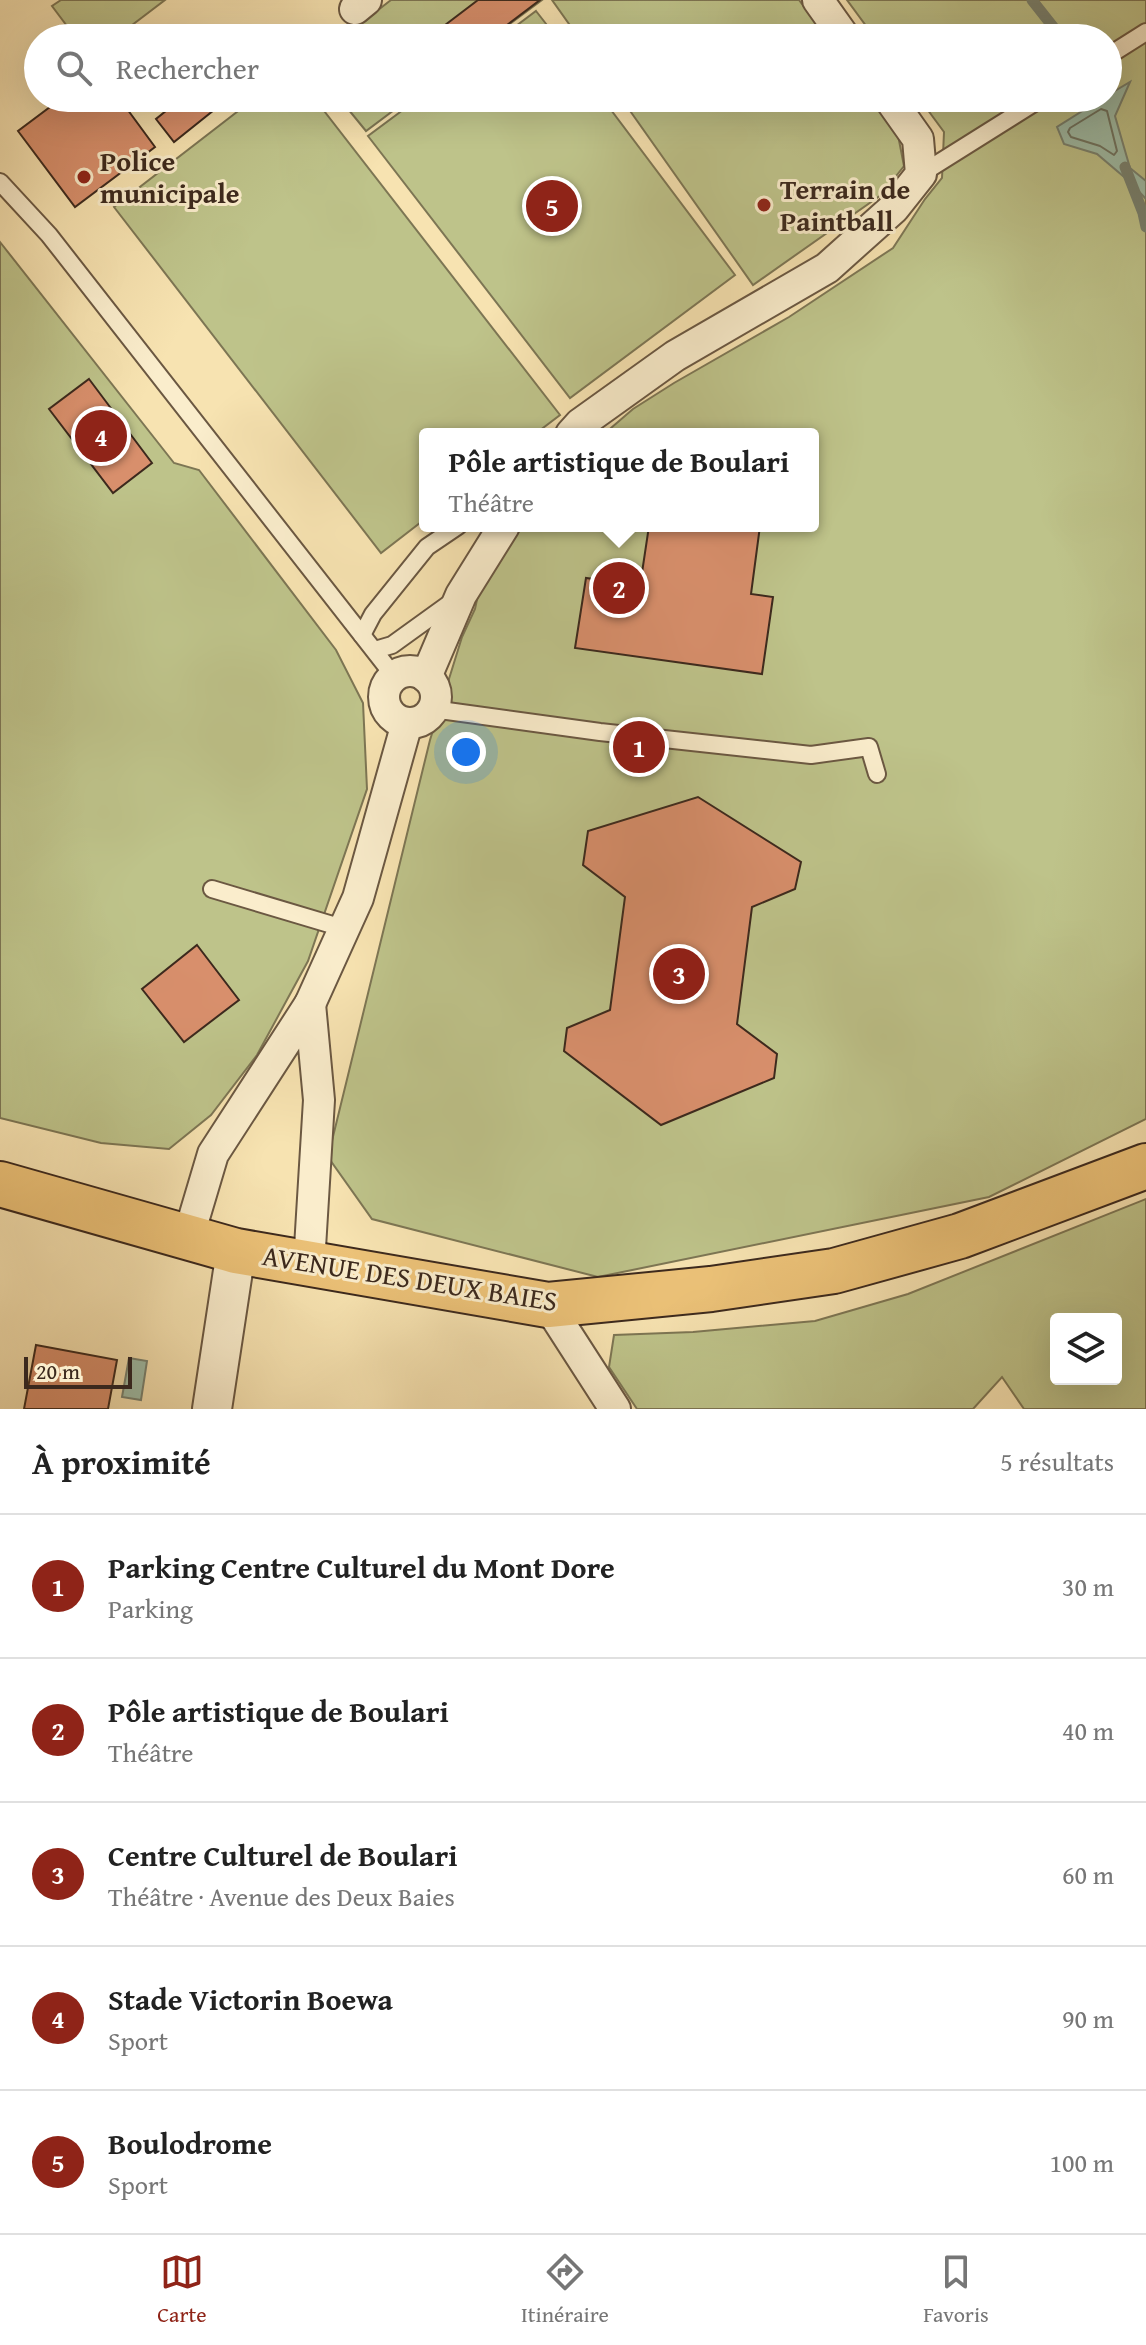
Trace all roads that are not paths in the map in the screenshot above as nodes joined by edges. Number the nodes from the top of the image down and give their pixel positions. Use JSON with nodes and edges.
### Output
{"nodes":[{"id":1,"x":818,"y":0,"type":"edge"},
{"id":2,"x":835,"y":24,"type":"edge"},
{"id":3,"x":1146,"y":32,"type":"edge"},
{"id":4,"x":1122,"y":47,"type":"edge"},
{"id":5,"x":899,"y":112,"type":"edge"},
{"id":6,"x":1021,"y":112,"type":"edge"},
{"id":7,"x":921,"y":174,"type":"junction"},
{"id":8,"x":0,"y":182,"type":"edge"},
{"id":9,"x":576,"y":428,"type":"edge"},
{"id":10,"x":449,"y":532,"type":"edge"},
{"id":11,"x":500,"y":532,"type":"edge"},
{"id":12,"x":461,"y":595,"type":"junction"},
{"id":13,"x":362,"y":635,"type":"junction"},
{"id":14,"x":375,"y":650,"type":"junction"},
{"id":15,"x":394,"y":676,"type":"junction"},
{"id":16,"x":426,"y":677,"type":"junction"},
{"id":17,"x":434,"y":707,"type":"junction"},
{"id":18,"x":407,"y":723,"type":"junction"},
{"id":19,"x":877,"y":774,"type":"dead end"},
{"id":20,"x":212,"y":889,"type":"dead end"},
{"id":21,"x":346,"y":929,"type":"junction"},
{"id":22,"x":310,"y":1004,"type":"junction"},
{"id":23,"x":1146,"y":1166,"type":"edge"},
{"id":24,"x":0,"y":1184,"type":"edge"},
{"id":25,"x":188,"y":1238,"type":"junction"},
{"id":26,"x":236,"y":1251,"type":"junction"},
{"id":27,"x":309,"y":1264,"type":"junction"},
{"id":28,"x":548,"y":1305,"type":"junction"},
{"id":29,"x":212,"y":1409,"type":"edge"},
{"id":30,"x":615,"y":1409,"type":"edge"}],
"edges":[{"from":1,"to":2,"type":"street"},
{"from":3,"to":4,"type":"lane"},
{"from":5,"to":7,"type":"street"},
{"from":6,"to":7,"type":"lane"},
{"from":7,"to":9,"type":"street"},
{"from":8,"to":13,"type":"lane"},
{"from":10,"to":13,"type":"lane"},
{"from":11,"to":12,"type":"street"},
{"from":12,"to":14,"type":"lane"},
{"from":12,"to":16,"type":"street"},
{"from":13,"to":14,"type":"lane"},
{"from":14,"to":15,"type":"lane"},
{"from":15,"to":16,"type":"street"},
{"from":15,"to":18,"type":"street"},
{"from":16,"to":17,"type":"street"},
{"from":17,"to":18,"type":"street"},
{"from":17,"to":19,"type":"lane"},
{"from":18,"to":21,"type":"street"},
{"from":20,"to":21,"type":"lane"},
{"from":21,"to":22,"type":"street"},
{"from":22,"to":25,"type":"street"},
{"from":22,"to":27,"type":"street"},
{"from":23,"to":28,"type":"main road","name":"AVENUE DES DEUX BAIES"},
{"from":24,"to":25,"type":"main road","name":"AVENUE DES DEUX BAIES"},
{"from":25,"to":26,"type":"main road","name":"AVENUE DES DEUX BAIES"},
{"from":26,"to":27,"type":"main road","name":"AVENUE DES DEUX BAIES"},
{"from":26,"to":29,"type":"street"},
{"from":27,"to":28,"type":"main road","name":"AVENUE DES DEUX BAIES"},
{"from":28,"to":30,"type":"street"}]}
